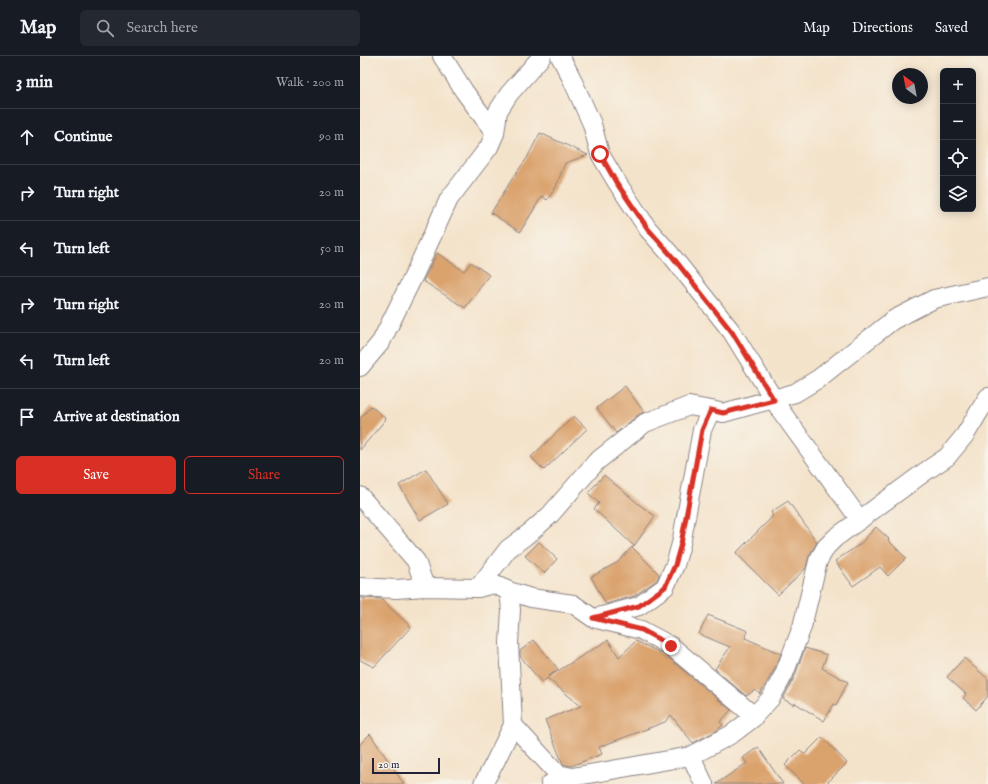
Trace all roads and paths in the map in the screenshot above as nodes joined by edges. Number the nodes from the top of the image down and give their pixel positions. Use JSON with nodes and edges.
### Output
{"nodes":[{"id":1,"x":442,"y":56,"type":"edge"},
{"id":2,"x":542,"y":56,"type":"edge"},
{"id":3,"x":560,"y":56,"type":"edge"},
{"id":4,"x":495,"y":132,"type":"junction"},
{"id":5,"x":988,"y":287,"type":"edge"},
{"id":6,"x":360,"y":367,"type":"edge"},
{"id":7,"x":988,"y":397,"type":"edge"},
{"id":8,"x":774,"y":400,"type":"junction"},
{"id":9,"x":711,"y":410,"type":"junction"},
{"id":10,"x":360,"y":496,"type":"edge"},
{"id":11,"x":860,"y":520,"type":"junction"},
{"id":12,"x":360,"y":587,"type":"edge"},
{"id":13,"x":425,"y":587,"type":"junction"},
{"id":14,"x":478,"y":588,"type":"junction"},
{"id":15,"x":509,"y":591,"type":"junction"},
{"id":16,"x":593,"y":618,"type":"junction"},
{"id":17,"x":754,"y":716,"type":"junction"},
{"id":18,"x":513,"y":725,"type":"junction"},
{"id":19,"x":691,"y":756,"type":"junction"},
{"id":20,"x":572,"y":777,"type":"junction"},
{"id":21,"x":483,"y":784,"type":"edge"},
{"id":22,"x":550,"y":784,"type":"edge"},
{"id":23,"x":704,"y":784,"type":"edge"}],
"edges":[{"from":1,"to":4,"type":"street"},
{"from":2,"to":4,"type":"street"},
{"from":3,"to":8,"type":"street"},
{"from":4,"to":6,"type":"street"},
{"from":5,"to":8,"type":"street"},
{"from":7,"to":11,"type":"street"},
{"from":8,"to":9,"type":"street"},
{"from":8,"to":11,"type":"street"},
{"from":9,"to":14,"type":"street"},
{"from":9,"to":16,"type":"street"},
{"from":10,"to":13,"type":"street"},
{"from":11,"to":17,"type":"street"},
{"from":12,"to":13,"type":"street"},
{"from":13,"to":14,"type":"street"},
{"from":14,"to":15,"type":"street"},
{"from":15,"to":16,"type":"street"},
{"from":15,"to":18,"type":"street"},
{"from":16,"to":17,"type":"street"},
{"from":17,"to":19,"type":"street"},
{"from":18,"to":20,"type":"street"},
{"from":18,"to":21,"type":"street"},
{"from":19,"to":20,"type":"street"},
{"from":19,"to":23,"type":"street"},
{"from":20,"to":22,"type":"street"}]}
